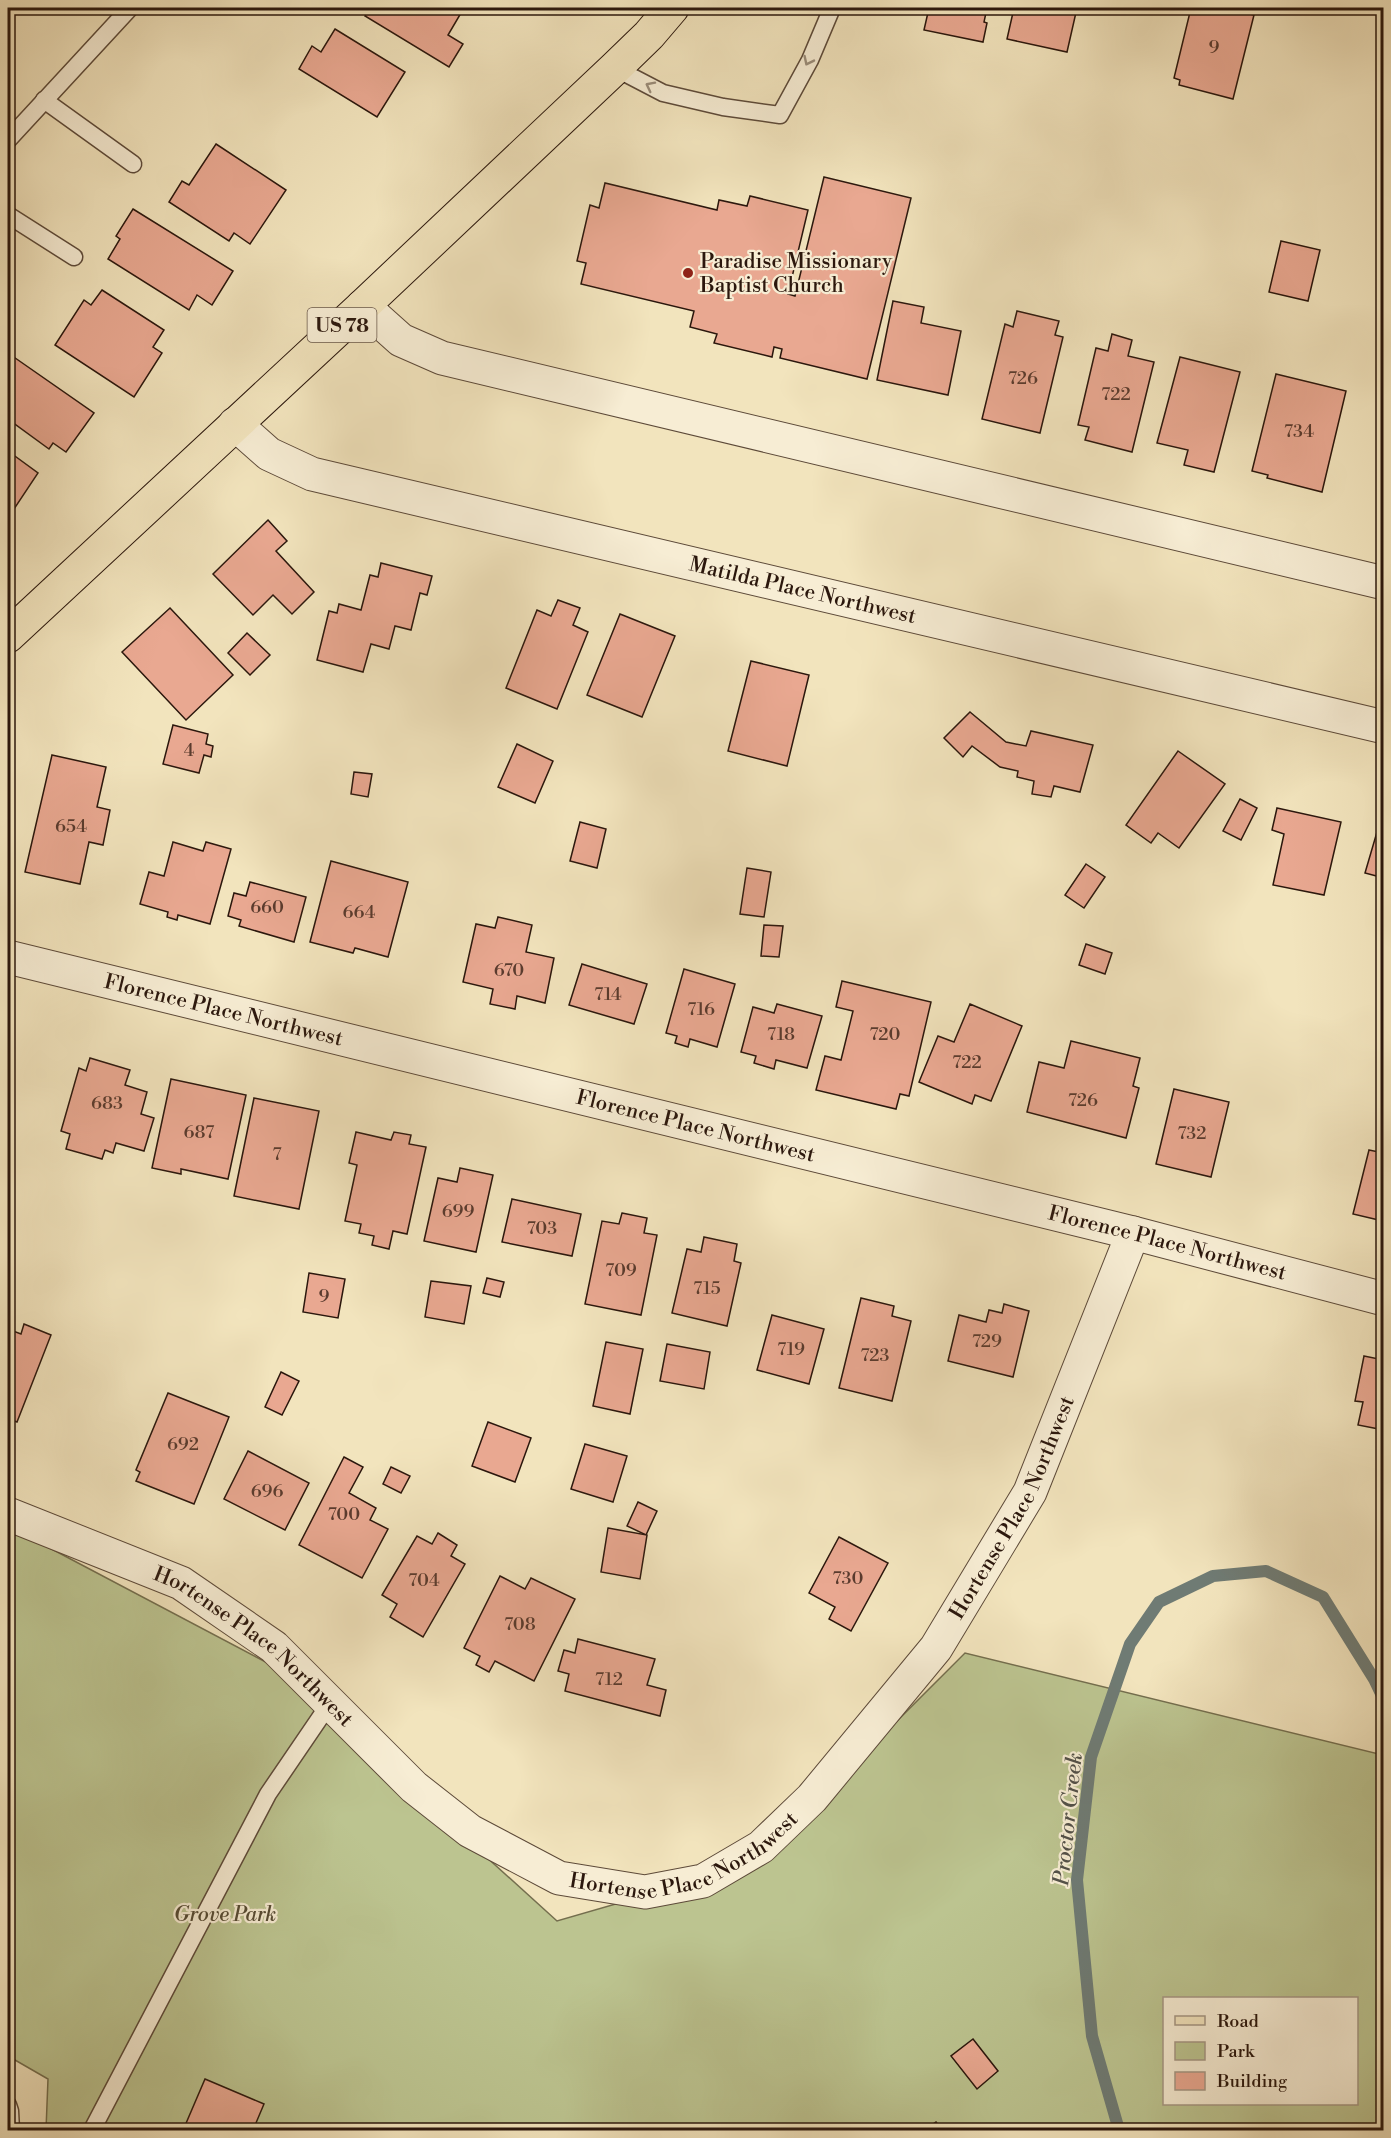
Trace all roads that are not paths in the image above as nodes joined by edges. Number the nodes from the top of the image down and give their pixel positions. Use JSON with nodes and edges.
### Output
{"nodes":[{"id":1,"x":130,"y":8,"type":"edge"},
{"id":2,"x":672,"y":8,"type":"edge"},
{"id":3,"x":832,"y":8,"type":"edge"},
{"id":4,"x":615,"y":68,"type":"junction"},
{"id":5,"x":45,"y":100,"type":"junction"},
{"id":6,"x":8,"y":140,"type":"edge"},
{"id":7,"x":133,"y":165,"type":"dead end"},
{"id":8,"x":8,"y":215,"type":"edge"},
{"id":9,"x":74,"y":257,"type":"dead end"},
{"id":10,"x":363,"y":306,"type":"junction"},
{"id":11,"x":235,"y":424,"type":"junction"},
{"id":12,"x":1383,"y":583,"type":"edge"},
{"id":13,"x":8,"y":636,"type":"edge"},
{"id":14,"x":1383,"y":727,"type":"edge"},
{"id":15,"x":8,"y":957,"type":"edge"},
{"id":16,"x":1134,"y":1233,"type":"junction"},
{"id":17,"x":1383,"y":1299,"type":"edge"},
{"id":18,"x":8,"y":1514,"type":"edge"},
{"id":19,"x":330,"y":1703,"type":"junction"},
{"id":20,"x":8,"y":2105,"type":"edge"},
{"id":21,"x":10,"y":2130,"type":"edge"},
{"id":22,"x":92,"y":2130,"type":"edge"}],
"edges":[{"from":1,"to":5,"type":"lane"},
{"from":2,"to":4,"type":"main road","number":"US 78"},
{"from":3,"to":4,"type":"lane","one_way":true},
{"from":4,"to":10,"type":"main road","number":"US 78"},
{"from":5,"to":6,"type":"lane"},
{"from":5,"to":7,"type":"lane"},
{"from":8,"to":9,"type":"lane"},
{"from":10,"to":11,"type":"main road","number":"US 78"},
{"from":10,"to":12,"type":"street"},
{"from":11,"to":13,"type":"main road","number":"US 78"},
{"from":11,"to":14,"type":"street","name":"Matilda Place Northwest"},
{"from":15,"to":16,"type":"street","name":"Florence Place Northwest"},
{"from":16,"to":17,"type":"street","name":"Florence Place Northwest"},
{"from":16,"to":19,"type":"street","name":"Hortense Place Northwest"},
{"from":18,"to":19,"type":"street","name":"Hortense Place Northwest"},
{"from":19,"to":22,"type":"lane"},
{"from":20,"to":21,"type":"lane"}]}
